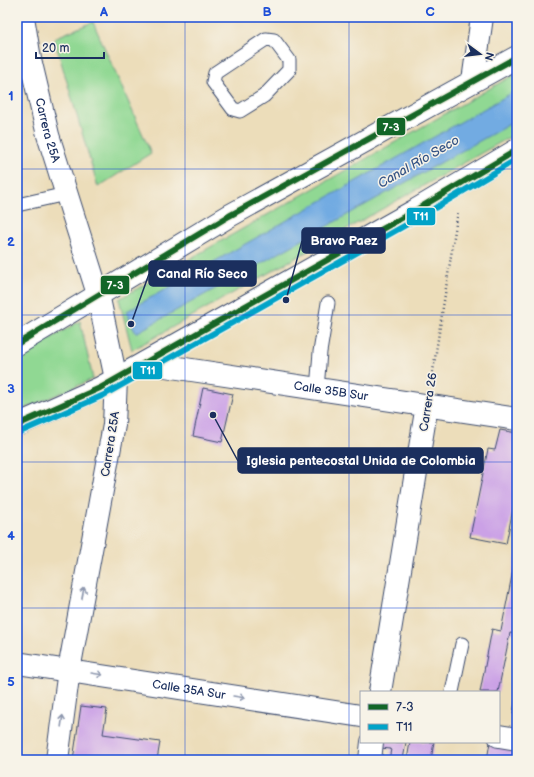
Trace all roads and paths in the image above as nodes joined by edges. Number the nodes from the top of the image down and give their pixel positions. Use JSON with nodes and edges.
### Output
{"nodes":[{"id":1,"x":24,"y":17,"type":"edge"},
{"id":2,"x":482,"y":17,"type":"edge"},
{"id":3,"x":517,"y":57,"type":"edge"},
{"id":4,"x":473,"y":81,"type":"junction"},
{"id":5,"x":264,"y":96,"type":"joint"},
{"id":6,"x":517,"y":150,"type":"edge"},
{"id":7,"x":462,"y":183,"type":"junction"},
{"id":8,"x":66,"y":194,"type":"junction"},
{"id":9,"x":17,"y":205,"type":"edge"},
{"id":10,"x":98,"y":294,"type":"junction"},
{"id":11,"x":328,"y":303,"type":"dead end"},
{"id":12,"x":17,"y":344,"type":"edge"},
{"id":13,"x":145,"y":363,"type":"junction"},
{"id":14,"x":116,"y":379,"type":"junction"},
{"id":15,"x":317,"y":389,"type":"junction"},
{"id":16,"x":427,"y":406,"type":"junction"},
{"id":17,"x":517,"y":419,"type":"edge"},
{"id":18,"x":17,"y":425,"type":"edge"},
{"id":19,"x":462,"y":644,"type":"dead end"},
{"id":20,"x":17,"y":663,"type":"edge"},
{"id":21,"x":69,"y":670,"type":"junction"},
{"id":22,"x":380,"y":691,"type":"edge"},
{"id":23,"x":452,"y":691,"type":"edge"},
{"id":24,"x":360,"y":716,"type":"edge"},
{"id":25,"x":500,"y":736,"type":"edge"},
{"id":26,"x":517,"y":739,"type":"edge"},
{"id":27,"x":372,"y":743,"type":"edge"},
{"id":28,"x":57,"y":760,"type":"edge"},
{"id":29,"x":370,"y":760,"type":"edge"}],
"edges":[{"from":1,"to":8,"type":"street","name":"Carrera 25A"},
{"from":2,"to":4,"type":"street"},
{"from":3,"to":4,"type":"street"},
{"from":4,"to":10,"type":"street"},
{"from":5,"to":5,"type":"lane"},
{"from":6,"to":7,"type":"street"},
{"from":7,"to":13,"type":"street"},
{"from":7,"to":16,"type":"path","name":"Carrera 26"},
{"from":8,"to":9,"type":"lane"},
{"from":8,"to":10,"type":"street","name":"Carrera 25A"},
{"from":10,"to":12,"type":"street"},
{"from":10,"to":14,"type":"street","name":"Carrera 25A"},
{"from":11,"to":15,"type":"lane"},
{"from":13,"to":14,"type":"street"},
{"from":13,"to":15,"type":"street","name":"Calle 35B Sur"},
{"from":14,"to":18,"type":"street"},
{"from":21,"to":14,"type":"street","name":"Carrera 25A","one_way":true},
{"from":15,"to":16,"type":"street","name":"Calle 35B Sur"},
{"from":16,"to":17,"type":"street","name":"Calle 35B Sur"},
{"from":16,"to":22,"type":"street","name":"Carrera 26"},
{"from":19,"to":23,"type":"lane"},
{"from":20,"to":21,"type":"street","name":"Calle 35A Sur"},
{"from":21,"to":24,"type":"street","name":"Calle 35A Sur","one_way":true},
{"from":28,"to":21,"type":"street","name":"Carrera 25A","one_way":true},
{"from":25,"to":26,"type":"street"},
{"from":27,"to":29,"type":"street"}]}
